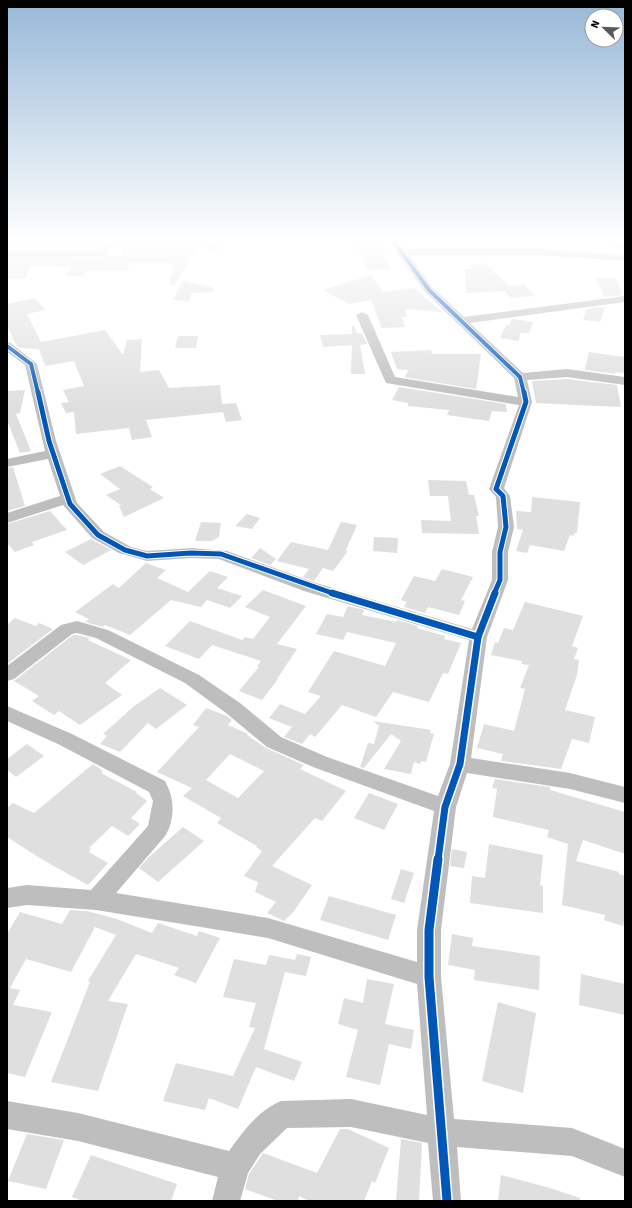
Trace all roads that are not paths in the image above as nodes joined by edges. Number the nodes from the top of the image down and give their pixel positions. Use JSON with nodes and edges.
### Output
{"nodes":[{"id":1,"x":434,"y":295,"type":"edge"},
{"id":2,"x":625,"y":299,"type":"edge"},
{"id":3,"x":362,"y":315,"type":"dead end"},
{"id":4,"x":460,"y":321,"type":"junction"},
{"id":5,"x":9,"y":349,"type":"edge"},
{"id":6,"x":520,"y":377,"type":"junction"},
{"id":7,"x":625,"y":381,"type":"edge"},
{"id":8,"x":526,"y":402,"type":"junction"},
{"id":9,"x":54,"y":454,"type":"junction"},
{"id":10,"x":7,"y":463,"type":"edge"},
{"id":11,"x":68,"y":498,"type":"junction"},
{"id":12,"x":7,"y":518,"type":"edge"},
{"id":13,"x":478,"y":637,"type":"junction"},
{"id":14,"x":7,"y":675,"type":"edge"},
{"id":15,"x":7,"y":713,"type":"edge"},
{"id":16,"x":460,"y":764,"type":"junction"},
{"id":17,"x":625,"y":795,"type":"edge"},
{"id":18,"x":445,"y":807,"type":"junction"},
{"id":19,"x":7,"y":898,"type":"edge"},
{"id":20,"x":96,"y":900,"type":"junction"},
{"id":21,"x":429,"y":977,"type":"junction"},
{"id":22,"x":7,"y":1115,"type":"edge"},
{"id":23,"x":440,"y":1132,"type":"junction"},
{"id":24,"x":625,"y":1163,"type":"edge"},
{"id":25,"x":235,"y":1167,"type":"junction"},
{"id":26,"x":226,"y":1201,"type":"edge"},
{"id":27,"x":447,"y":1201,"type":"edge"}],
"edges":[{"from":1,"to":4,"type":"street"},
{"from":2,"to":4,"type":"street"},
{"from":3,"to":8,"type":"street"},
{"from":4,"to":6,"type":"street"},
{"from":5,"to":9,"type":"street"},
{"from":6,"to":7,"type":"street"},
{"from":6,"to":8,"type":"street"},
{"from":8,"to":13,"type":"street"},
{"from":9,"to":10,"type":"street"},
{"from":9,"to":11,"type":"street"},
{"from":11,"to":12,"type":"street"},
{"from":11,"to":13,"type":"street"},
{"from":13,"to":16,"type":"street"},
{"from":14,"to":18,"type":"street"},
{"from":15,"to":20,"type":"street"},
{"from":16,"to":17,"type":"street"},
{"from":16,"to":18,"type":"street"},
{"from":18,"to":21,"type":"street"},
{"from":19,"to":20,"type":"street"},
{"from":20,"to":21,"type":"street"},
{"from":21,"to":23,"type":"street"},
{"from":22,"to":25,"type":"street"},
{"from":23,"to":24,"type":"street"},
{"from":23,"to":25,"type":"street"},
{"from":23,"to":27,"type":"street"},
{"from":25,"to":26,"type":"street"}]}
